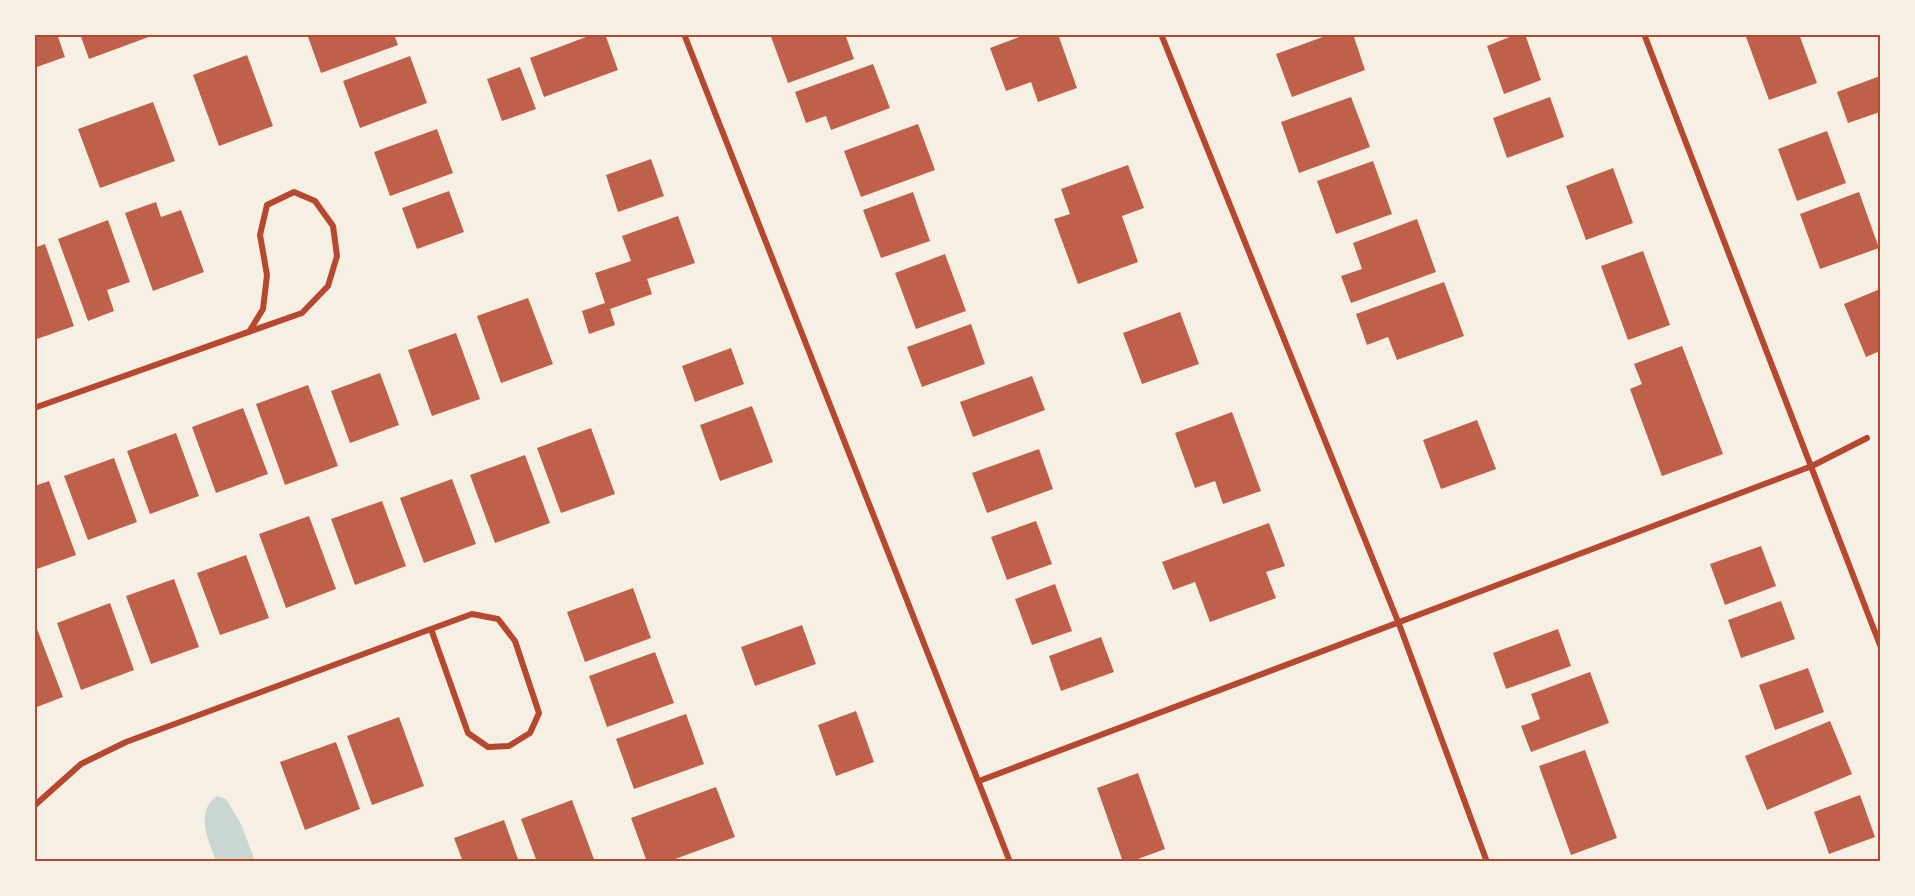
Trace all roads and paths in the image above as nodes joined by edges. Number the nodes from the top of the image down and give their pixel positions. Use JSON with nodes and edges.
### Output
{"nodes":[{"id":1,"x":684,"y":34,"type":"edge"},
{"id":2,"x":1161,"y":34,"type":"edge"},
{"id":3,"x":1644,"y":34,"type":"edge"},
{"id":4,"x":249,"y":332,"type":"junction"},
{"id":5,"x":34,"y":408,"type":"edge"},
{"id":6,"x":1867,"y":438,"type":"dead end"},
{"id":7,"x":1812,"y":466,"type":"junction"},
{"id":8,"x":1399,"y":624,"type":"junction"},
{"id":9,"x":431,"y":629,"type":"junction"},
{"id":10,"x":1881,"y":645,"type":"edge"},
{"id":11,"x":979,"y":781,"type":"junction"},
{"id":12,"x":34,"y":806,"type":"edge"},
{"id":13,"x":1010,"y":861,"type":"edge"},
{"id":14,"x":1487,"y":861,"type":"edge"}],
"edges":[{"from":1,"to":11,"type":"street"},
{"from":2,"to":8,"type":"street"},
{"from":3,"to":7,"type":"street"},
{"from":4,"to":4,"type":"street"},
{"from":4,"to":5,"type":"street"},
{"from":6,"to":7,"type":"street"},
{"from":7,"to":8,"type":"street"},
{"from":7,"to":10,"type":"street"},
{"from":8,"to":11,"type":"street"},
{"from":8,"to":14,"type":"street"},
{"from":9,"to":9,"type":"street"},
{"from":9,"to":12,"type":"street"},
{"from":11,"to":13,"type":"street"}]}
